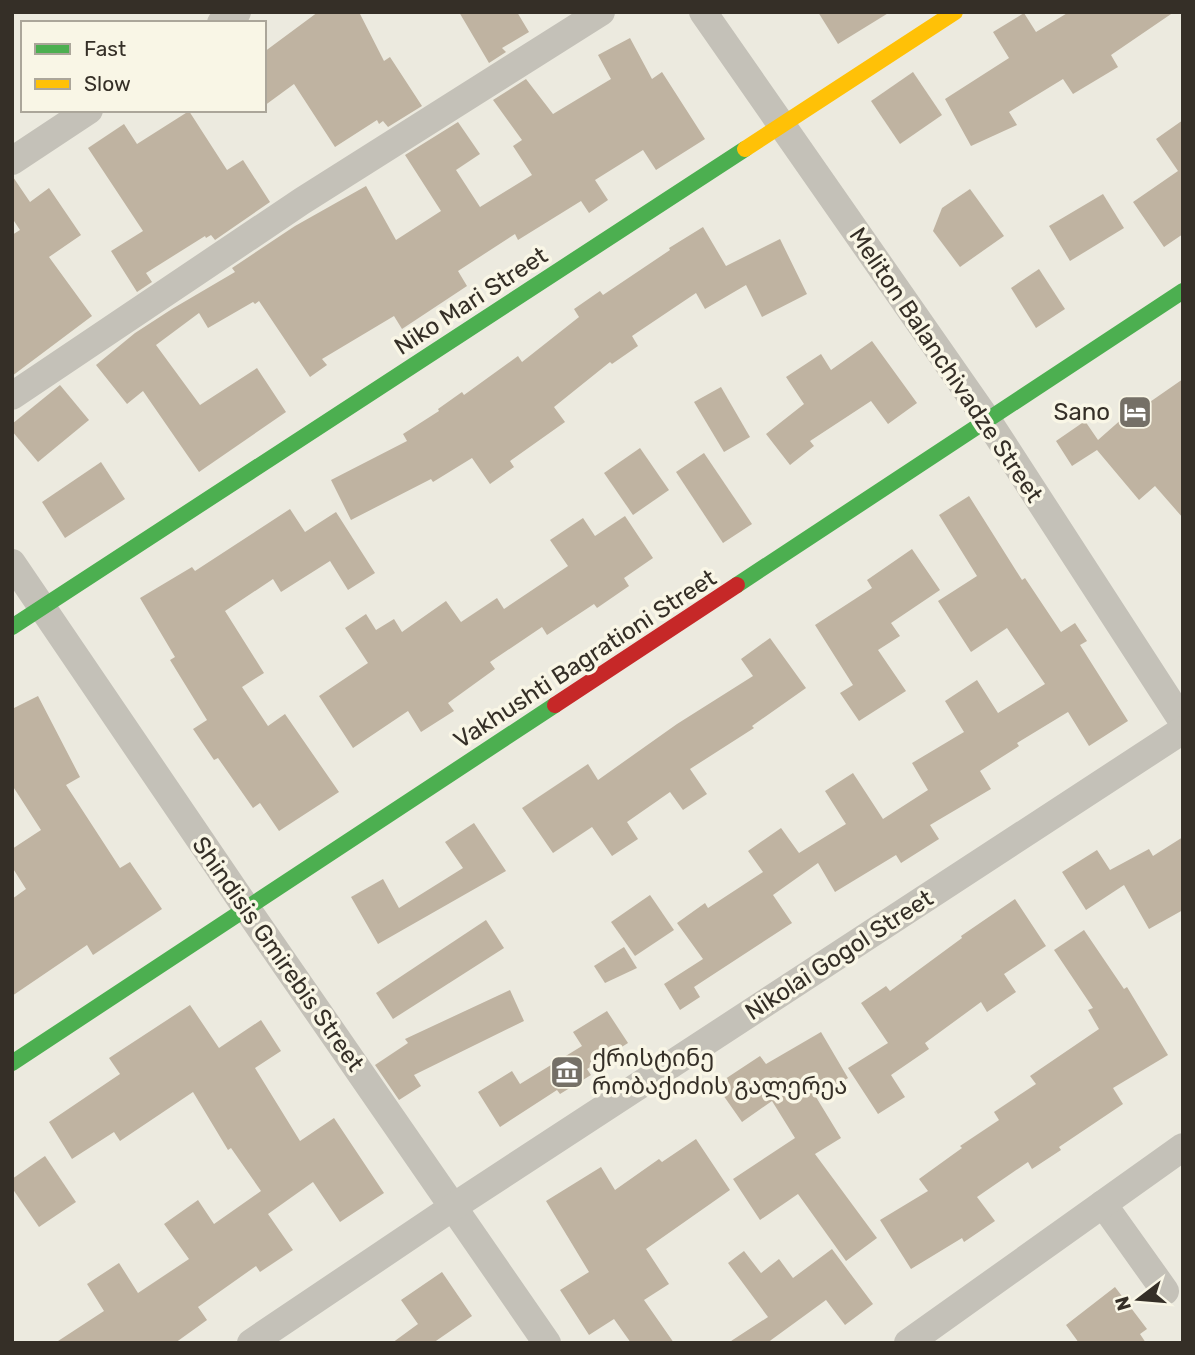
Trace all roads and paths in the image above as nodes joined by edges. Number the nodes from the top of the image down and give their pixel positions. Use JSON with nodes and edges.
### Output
{"nodes":[{"id":1,"x":601,"y":12,"type":"edge"},
{"id":2,"x":703,"y":12,"type":"edge"},
{"id":3,"x":955,"y":12,"type":"edge"},
{"id":4,"x":86,"y":112,"type":"edge"},
{"id":5,"x":783,"y":127,"type":"junction"},
{"id":6,"x":12,"y":161,"type":"edge"},
{"id":7,"x":1183,"y":291,"type":"edge"},
{"id":8,"x":12,"y":396,"type":"edge"},
{"id":9,"x":988,"y":421,"type":"junction"},
{"id":10,"x":12,"y":564,"type":"edge"},
{"id":11,"x":41,"y":607,"type":"junction"},
{"id":12,"x":12,"y":627,"type":"edge"},
{"id":13,"x":1183,"y":722,"type":"edge"},
{"id":14,"x":1183,"y":730,"type":"edge"},
{"id":15,"x":247,"y":909,"type":"junction"},
{"id":16,"x":12,"y":1063,"type":"edge"},
{"id":17,"x":1183,"y":1147,"type":"edge"},
{"id":18,"x":1103,"y":1204,"type":"junction"},
{"id":19,"x":453,"y":1207,"type":"junction"},
{"id":20,"x":1165,"y":1291,"type":"dead end"},
{"id":21,"x":251,"y":1343,"type":"edge"},
{"id":22,"x":547,"y":1343,"type":"edge"},
{"id":23,"x":908,"y":1343,"type":"edge"}],
"edges":[{"from":1,"to":8,"type":"street"},
{"from":2,"to":5,"type":"street","name":"Meliton Balanchivadze Street"},
{"from":3,"to":5,"type":"street","name":"Niko Mari Street"},
{"from":4,"to":6,"type":"street"},
{"from":5,"to":9,"type":"street","name":"Meliton Balanchivadze Street"},
{"from":5,"to":11,"type":"street","name":"Niko Mari Street"},
{"from":7,"to":9,"type":"street","name":"Vakhushti Bagrationi Street"},
{"from":9,"to":13,"type":"street","name":"Meliton Balanchivadze Street"},
{"from":9,"to":15,"type":"street","name":"Vakhushti Bagrationi Street"},
{"from":10,"to":11,"type":"street","name":"Shindisis Gmirebis Street"},
{"from":11,"to":12,"type":"street","name":"Niko Mari Street"},
{"from":11,"to":15,"type":"street","name":"Shindisis Gmirebis Street"},
{"from":14,"to":19,"type":"street","name":"Nikolai Gogol Street"},
{"from":15,"to":16,"type":"street","name":"Vakhushti Bagrationi Street"},
{"from":15,"to":19,"type":"street","name":"Shindisis Gmirebis Street"},
{"from":17,"to":18,"type":"street"},
{"from":18,"to":20,"type":"street"},
{"from":18,"to":23,"type":"street"},
{"from":19,"to":21,"type":"street","name":"Nikolai Gogol Street"},
{"from":19,"to":22,"type":"street","name":"Shindisis Gmirebis Street"}]}
